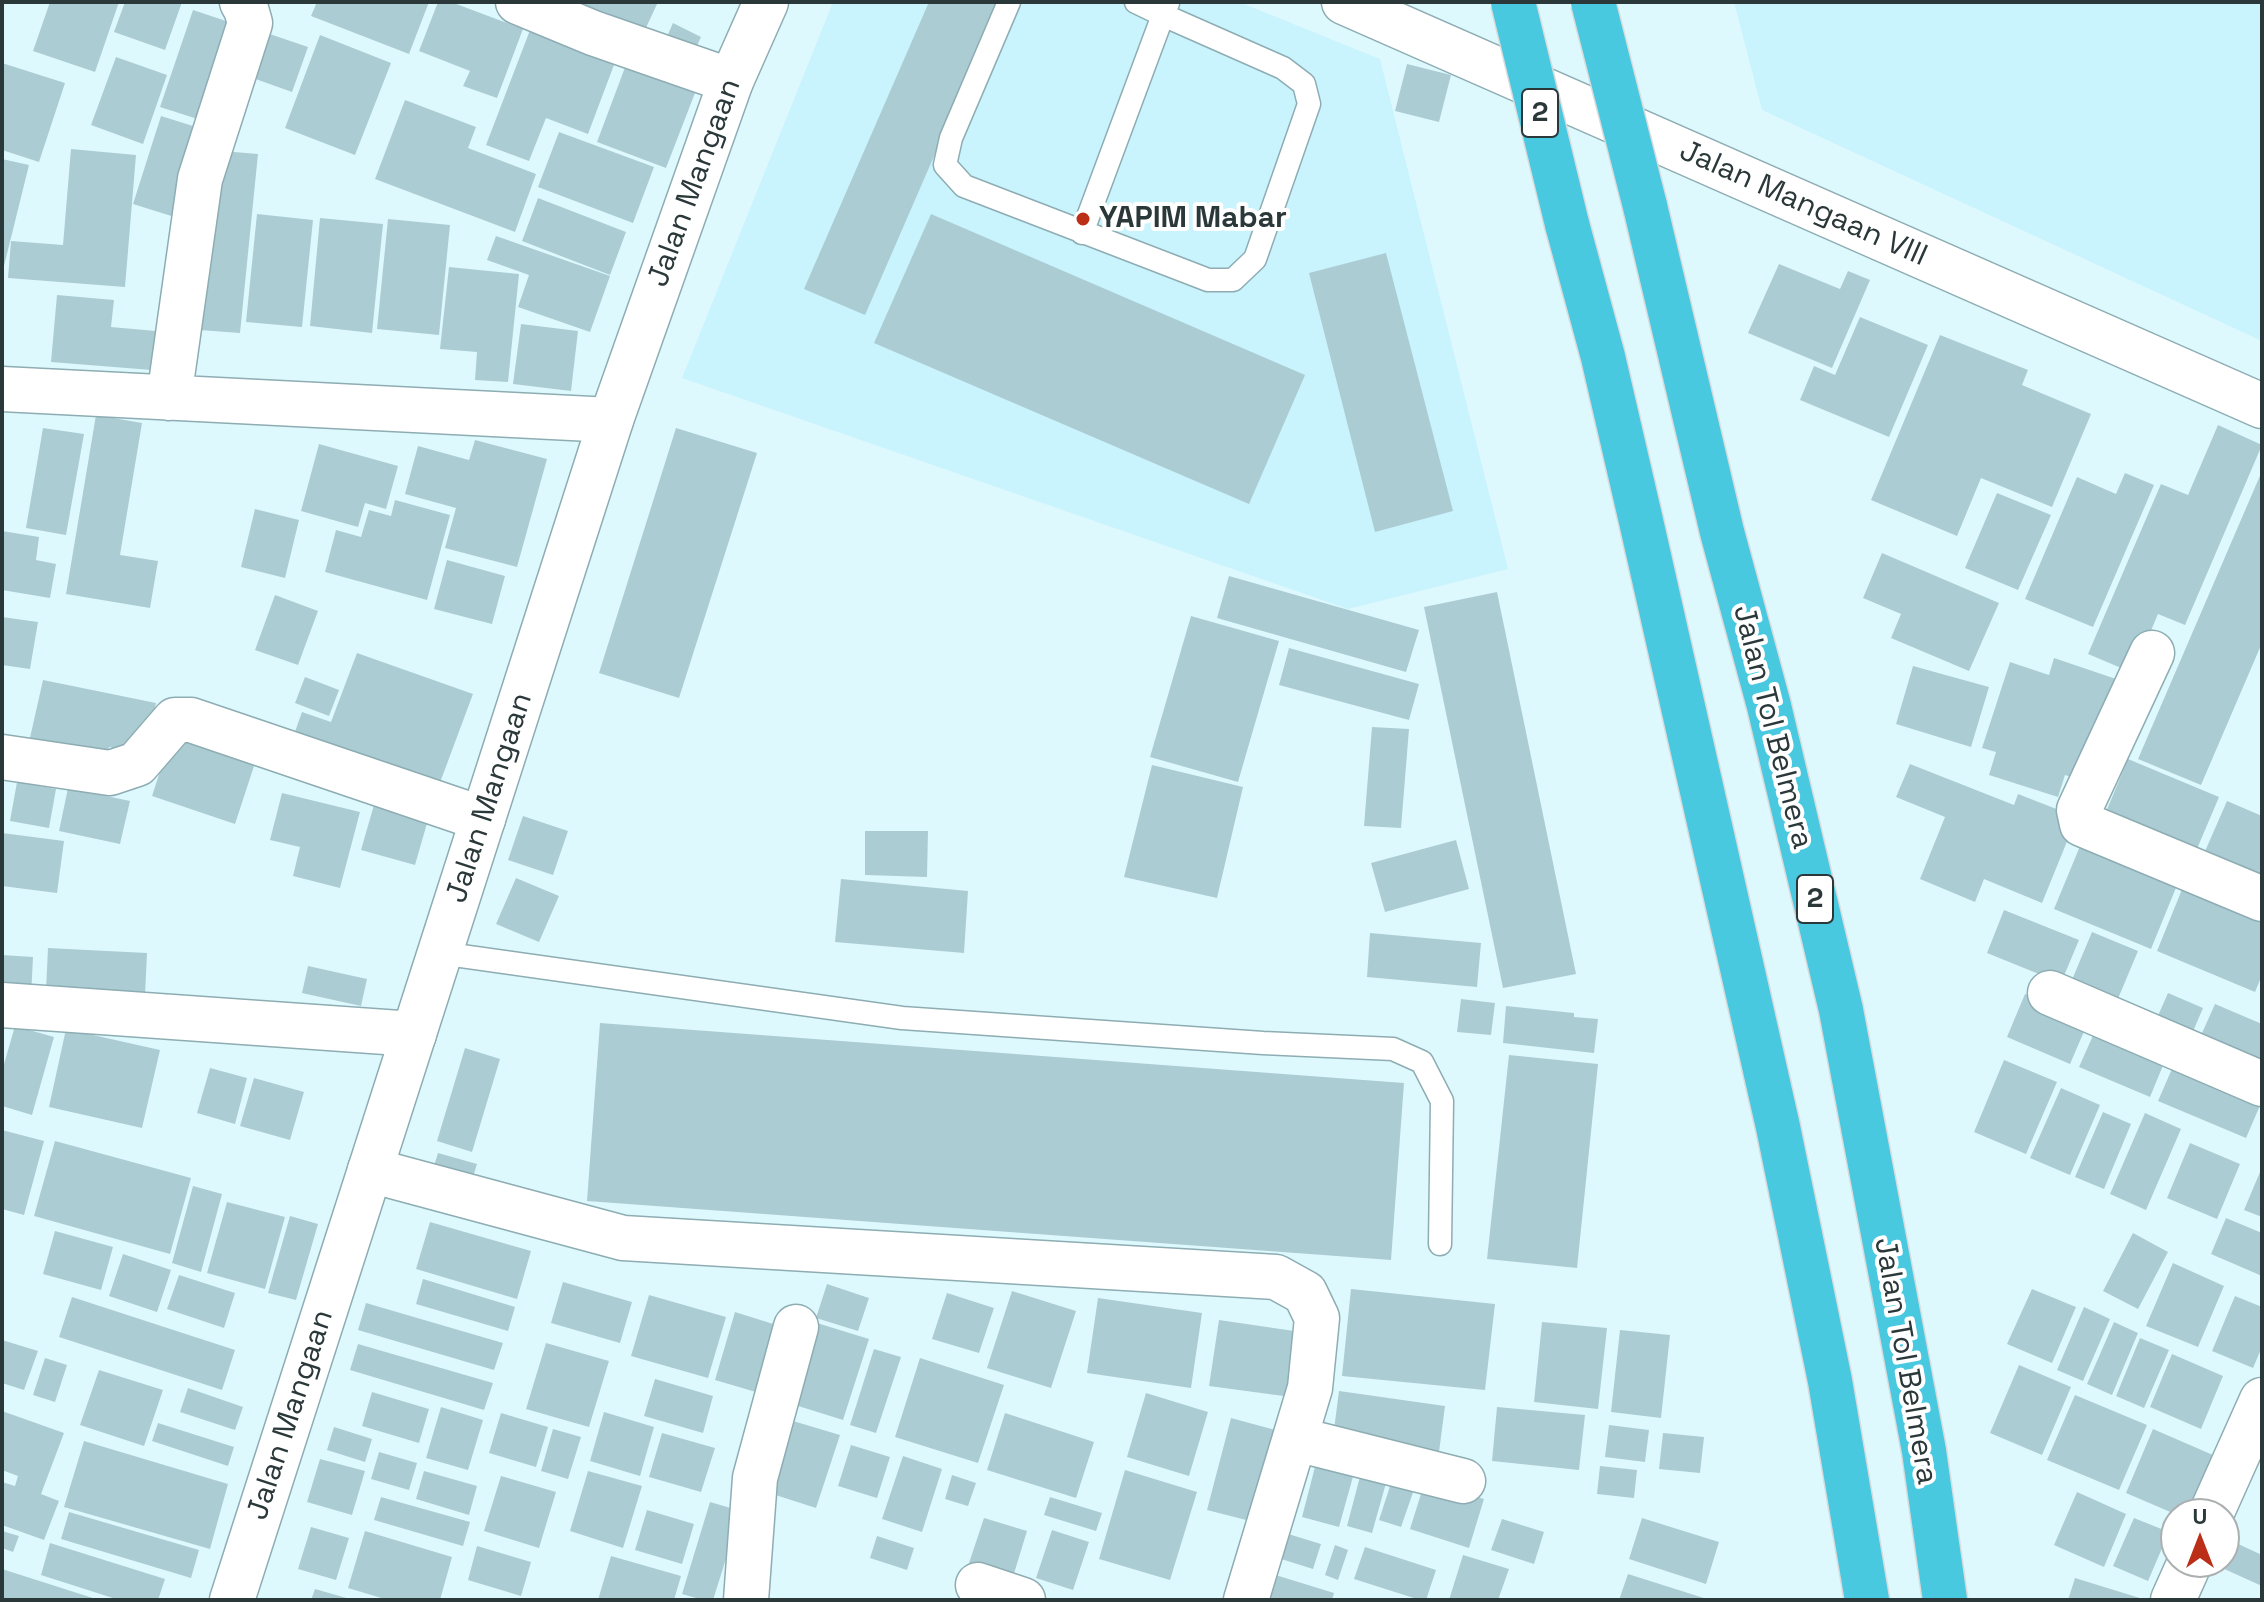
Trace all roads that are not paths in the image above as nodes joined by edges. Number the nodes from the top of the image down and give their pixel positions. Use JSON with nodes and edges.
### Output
{"nodes":[{"id":1,"x":242,"y":2,"type":"edge"},
{"id":2,"x":518,"y":2,"type":"edge"},
{"id":3,"x":766,"y":2,"type":"edge"},
{"id":4,"x":1009,"y":2,"type":"edge"},
{"id":5,"x":1136,"y":2,"type":"edge"},
{"id":6,"x":1344,"y":2,"type":"edge"},
{"id":7,"x":1513,"y":2,"type":"edge"},
{"id":8,"x":1593,"y":2,"type":"edge"},
{"id":9,"x":1166,"y":9,"type":"edge"},
{"id":10,"x":731,"y":81,"type":"junction"},
{"id":11,"x":1082,"y":233,"type":"junction"},
{"id":12,"x":2,"y":389,"type":"edge"},
{"id":13,"x":169,"y":398,"type":"junction"},
{"id":14,"x":2262,"y":406,"type":"edge"},
{"id":15,"x":611,"y":420,"type":"junction"},
{"id":16,"x":2152,"y":653,"type":"dead end"},
{"id":17,"x":2,"y":757,"type":"edge"},
{"id":18,"x":483,"y":819,"type":"junction"},
{"id":19,"x":2262,"y":899,"type":"edge"},
{"id":20,"x":440,"y":953,"type":"junction"},
{"id":21,"x":2050,"y":993,"type":"dead end"},
{"id":22,"x":2,"y":1005,"type":"edge"},
{"id":23,"x":414,"y":1034,"type":"junction"},
{"id":24,"x":2262,"y":1084,"type":"edge"},
{"id":25,"x":370,"y":1170,"type":"junction"},
{"id":26,"x":1440,"y":1244,"type":"dead end"},
{"id":27,"x":796,"y":1327,"type":"dead end"},
{"id":28,"x":2262,"y":1400,"type":"edge"},
{"id":29,"x":1296,"y":1439,"type":"junction"},
{"id":30,"x":1463,"y":1481,"type":"dead end"},
{"id":31,"x":2218,"y":1498,"type":"edge"},
{"id":32,"x":2183,"y":1578,"type":"edge"},
{"id":33,"x":978,"y":1585,"type":"dead end"},
{"id":34,"x":232,"y":1600,"type":"edge"},
{"id":35,"x":746,"y":1600,"type":"edge"},
{"id":36,"x":1023,"y":1600,"type":"edge"},
{"id":37,"x":1246,"y":1600,"type":"edge"},
{"id":38,"x":1867,"y":1600,"type":"edge"},
{"id":39,"x":1945,"y":1600,"type":"edge"},
{"id":40,"x":2173,"y":1600,"type":"edge"}],
"edges":[{"from":1,"to":13,"type":"street"},
{"from":2,"to":10,"type":"street"},
{"from":3,"to":10,"type":"street","name":"Jalan Mangaan"},
{"from":4,"to":11,"type":"lane"},
{"from":5,"to":9,"type":"lane"},
{"from":6,"to":14,"type":"street","name":"Jalan Mangaan VIII"},
{"from":7,"to":38,"type":"highway","number":"2","bridge":true},
{"from":8,"to":39,"type":"highway","name":"Jalan Tol Belmera","number":"2","bridge":true},
{"from":9,"to":11,"type":"lane"},
{"from":9,"to":11,"type":"lane"},
{"from":10,"to":15,"type":"street","name":"Jalan Mangaan"},
{"from":12,"to":13,"type":"street"},
{"from":13,"to":15,"type":"street"},
{"from":15,"to":18,"type":"street","name":"Jalan Mangaan"},
{"from":16,"to":19,"type":"street"},
{"from":17,"to":18,"type":"street"},
{"from":18,"to":20,"type":"street","name":"Jalan Mangaan"},
{"from":20,"to":23,"type":"street","name":"Jalan Mangaan"},
{"from":20,"to":26,"type":"lane"},
{"from":21,"to":24,"type":"street"},
{"from":22,"to":23,"type":"street"},
{"from":23,"to":25,"type":"street","name":"Jalan Mangaan"},
{"from":25,"to":29,"type":"street"},
{"from":25,"to":34,"type":"street","name":"Jalan Mangaan"},
{"from":27,"to":35,"type":"street"},
{"from":28,"to":31,"type":"street"},
{"from":29,"to":30,"type":"street"},
{"from":29,"to":37,"type":"street"},
{"from":32,"to":40,"type":"street"},
{"from":33,"to":36,"type":"street"}]}
